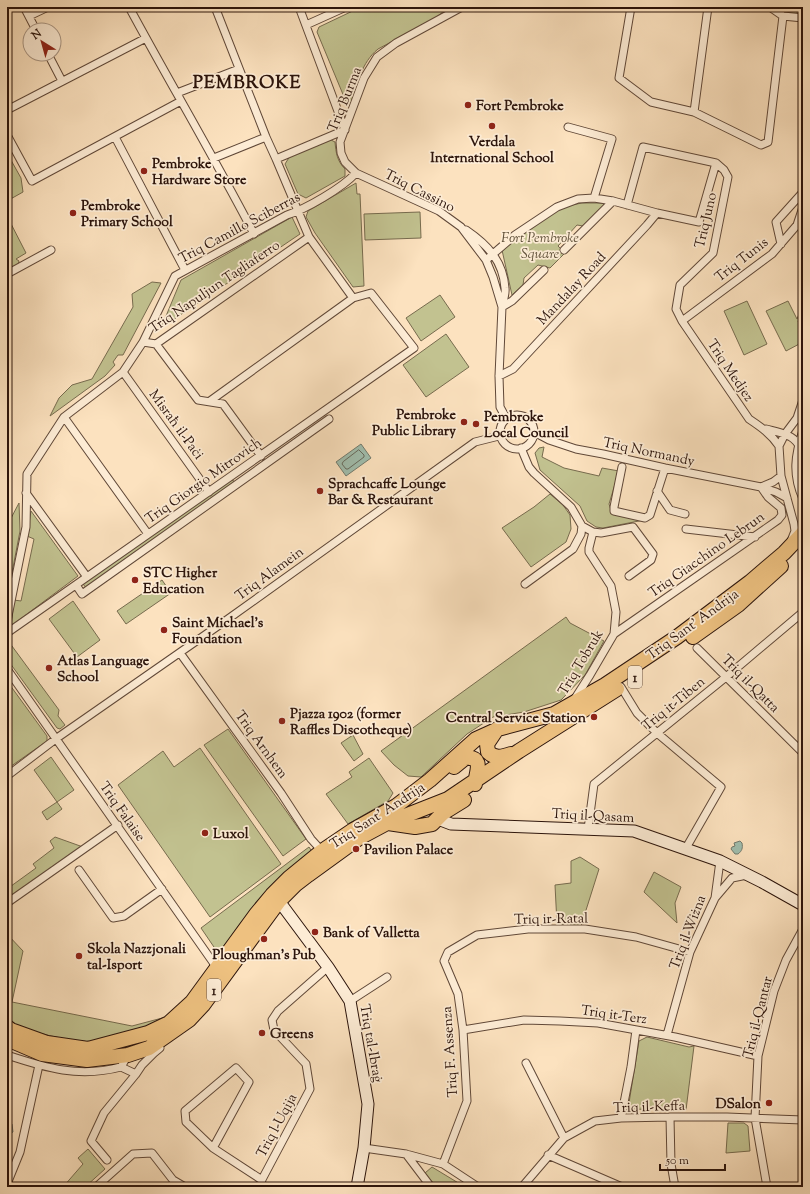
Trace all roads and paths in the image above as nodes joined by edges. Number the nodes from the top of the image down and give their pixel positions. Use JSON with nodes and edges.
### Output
{"nodes":[{"id":1,"x":24,"y":7,"type":"edge"},
{"id":2,"x":48,"y":7,"type":"edge"},
{"id":3,"x":129,"y":7,"type":"edge"},
{"id":4,"x":215,"y":7,"type":"edge"},
{"id":5,"x":299,"y":7,"type":"edge"},
{"id":6,"x":346,"y":7,"type":"edge"},
{"id":7,"x":462,"y":7,"type":"edge"},
{"id":8,"x":631,"y":7,"type":"edge"},
{"id":9,"x":708,"y":7,"type":"edge"},
{"id":10,"x":770,"y":7,"type":"edge"},
{"id":11,"x":29,"y":16,"type":"junction"},
{"id":12,"x":783,"y":16,"type":"junction"},
{"id":13,"x":803,"y":18,"type":"edge"},
{"id":14,"x":32,"y":22,"type":"edge"},
{"id":15,"x":306,"y":25,"type":"junction"},
{"id":16,"x":146,"y":38,"type":"junction"},
{"id":17,"x":52,"y":62,"type":"edge"},
{"id":18,"x":239,"y":69,"type":"junction"},
{"id":19,"x":62,"y":81,"type":"junction"},
{"id":20,"x":177,"y":93,"type":"junction"},
{"id":21,"x":181,"y":101,"type":"junction"},
{"id":22,"x":7,"y":110,"type":"edge"},
{"id":23,"x":694,"y":112,"type":"junction"},
{"id":24,"x":568,"y":127,"type":"dead end"},
{"id":25,"x":344,"y":130,"type":"junction"},
{"id":26,"x":7,"y":135,"type":"edge"},
{"id":27,"x":116,"y":137,"type":"junction"},
{"id":28,"x":266,"y":137,"type":"junction"},
{"id":29,"x":214,"y":158,"type":"junction"},
{"id":30,"x":276,"y":159,"type":"junction"},
{"id":31,"x":716,"y":163,"type":"junction"},
{"id":32,"x":356,"y":173,"type":"junction"},
{"id":33,"x":803,"y":192,"type":"edge"},
{"id":34,"x":594,"y":198,"type":"junction"},
{"id":35,"x":613,"y":201,"type":"junction"},
{"id":36,"x":627,"y":205,"type":"junction"},
{"id":37,"x":803,"y":207,"type":"edge"},
{"id":38,"x":298,"y":211,"type":"junction"},
{"id":39,"x":658,"y":213,"type":"junction"},
{"id":40,"x":461,"y":227,"type":"junction"},
{"id":41,"x":254,"y":234,"type":"junction"},
{"id":42,"x":309,"y":237,"type":"junction"},
{"id":43,"x":781,"y":244,"type":"junction"},
{"id":44,"x":51,"y":250,"type":"dead end"},
{"id":45,"x":564,"y":250,"type":"dead end"},
{"id":46,"x":493,"y":254,"type":"junction"},
{"id":47,"x":486,"y":260,"type":"junction"},
{"id":48,"x":185,"y":270,"type":"junction"},
{"id":49,"x":544,"y":270,"type":"dead end"},
{"id":50,"x":7,"y":274,"type":"edge"},
{"id":51,"x":354,"y":298,"type":"junction"},
{"id":52,"x":502,"y":307,"type":"junction"},
{"id":53,"x":682,"y":321,"type":"junction"},
{"id":54,"x":143,"y":342,"type":"junction"},
{"id":55,"x":156,"y":344,"type":"junction"},
{"id":56,"x":123,"y":372,"type":"junction"},
{"id":57,"x":499,"y":376,"type":"junction"},
{"id":58,"x":803,"y":400,"type":"edge"},
{"id":59,"x":210,"y":401,"type":"junction"},
{"id":60,"x":64,"y":417,"type":"junction"},
{"id":61,"x":506,"y":418,"type":"junction"},
{"id":62,"x":329,"y":419,"type":"dead end"},
{"id":63,"x":764,"y":428,"type":"junction"},
{"id":64,"x":803,"y":430,"type":"edge"},
{"id":65,"x":534,"y":432,"type":"junction"},
{"id":66,"x":785,"y":434,"type":"junction"},
{"id":67,"x":500,"y":436,"type":"junction"},
{"id":68,"x":798,"y":444,"type":"junction"},
{"id":69,"x":779,"y":446,"type":"junction"},
{"id":70,"x":521,"y":448,"type":"junction"},
{"id":71,"x":261,"y":456,"type":"junction"},
{"id":72,"x":622,"y":467,"type":"dead end"},
{"id":73,"x":665,"y":468,"type":"junction"},
{"id":74,"x":781,"y":476,"type":"junction"},
{"id":75,"x":761,"y":487,"type":"junction"},
{"id":76,"x":800,"y":488,"type":"edge"},
{"id":77,"x":657,"y":491,"type":"junction"},
{"id":78,"x":209,"y":492,"type":"junction"},
{"id":79,"x":26,"y":493,"type":"junction"},
{"id":80,"x":786,"y":498,"type":"junction"},
{"id":81,"x":803,"y":499,"type":"edge"},
{"id":82,"x":685,"y":514,"type":"dead end"},
{"id":83,"x":582,"y":526,"type":"junction"},
{"id":84,"x":686,"y":529,"type":"dead end"},
{"id":85,"x":593,"y":532,"type":"junction"},
{"id":86,"x":803,"y":533,"type":"edge"},
{"id":87,"x":148,"y":534,"type":"junction"},
{"id":88,"x":755,"y":537,"type":"junction"},
{"id":89,"x":803,"y":546,"type":"edge"},
{"id":90,"x":784,"y":553,"type":"junction"},
{"id":91,"x":629,"y":576,"type":"dead end"},
{"id":92,"x":87,"y":577,"type":"junction"},
{"id":93,"x":525,"y":584,"type":"dead end"},
{"id":94,"x":76,"y":585,"type":"junction"},
{"id":95,"x":803,"y":612,"type":"edge"},
{"id":96,"x":7,"y":621,"type":"edge"},
{"id":97,"x":7,"y":633,"type":"edge"},
{"id":98,"x":614,"y":634,"type":"junction"},
{"id":99,"x":697,"y":648,"type":"dead end"},
{"id":100,"x":180,"y":652,"type":"junction"},
{"id":101,"x":7,"y":669,"type":"edge"},
{"id":102,"x":726,"y":677,"type":"junction"},
{"id":103,"x":621,"y":687,"type":"junction"},
{"id":104,"x":569,"y":707,"type":"junction"},
{"id":105,"x":498,"y":728,"type":"junction"},
{"id":106,"x":657,"y":733,"type":"junction"},
{"id":107,"x":57,"y":738,"type":"junction"},
{"id":108,"x":524,"y":748,"type":"junction"},
{"id":109,"x":803,"y":753,"type":"edge"},
{"id":110,"x":7,"y":776,"type":"edge"},
{"id":111,"x":474,"y":788,"type":"junction"},
{"id":112,"x":385,"y":818,"type":"junction"},
{"id":113,"x":438,"y":819,"type":"junction"},
{"id":114,"x":118,"y":826,"type":"junction"},
{"id":115,"x":588,"y":829,"type":"junction"},
{"id":116,"x":686,"y":848,"type":"junction"},
{"id":117,"x":322,"y":851,"type":"junction"},
{"id":118,"x":720,"y":861,"type":"junction"},
{"id":119,"x":79,"y":870,"type":"dead end"},
{"id":120,"x":747,"y":875,"type":"junction"},
{"id":121,"x":162,"y":889,"type":"junction"},
{"id":122,"x":715,"y":898,"type":"junction"},
{"id":123,"x":802,"y":901,"type":"edge"},
{"id":124,"x":279,"y":902,"type":"junction"},
{"id":125,"x":7,"y":903,"type":"edge"},
{"id":126,"x":803,"y":929,"type":"edge"},
{"id":127,"x":690,"y":952,"type":"junction"},
{"id":128,"x":444,"y":961,"type":"joint"},
{"id":129,"x":328,"y":967,"type":"junction"},
{"id":130,"x":217,"y":968,"type":"junction"},
{"id":131,"x":388,"y":977,"type":"dead end"},
{"id":132,"x":350,"y":1001,"type":"junction"},
{"id":133,"x":189,"y":1020,"type":"junction"},
{"id":134,"x":7,"y":1027,"type":"edge"},
{"id":135,"x":463,"y":1030,"type":"junction"},
{"id":136,"x":636,"y":1030,"type":"junction"},
{"id":137,"x":668,"y":1035,"type":"junction"},
{"id":138,"x":7,"y":1040,"type":"edge"},
{"id":139,"x":7,"y":1055,"type":"edge"},
{"id":140,"x":128,"y":1055,"type":"junction"},
{"id":141,"x":758,"y":1056,"type":"junction"},
{"id":142,"x":526,"y":1063,"type":"dead end"},
{"id":143,"x":39,"y":1065,"type":"junction"},
{"id":144,"x":121,"y":1067,"type":"junction"},
{"id":145,"x":136,"y":1074,"type":"junction"},
{"id":146,"x":670,"y":1117,"type":"junction"},
{"id":147,"x":621,"y":1118,"type":"junction"},
{"id":148,"x":755,"y":1118,"type":"junction"},
{"id":149,"x":803,"y":1120,"type":"edge"},
{"id":150,"x":564,"y":1138,"type":"junction"},
{"id":151,"x":213,"y":1148,"type":"junction"},
{"id":152,"x":364,"y":1148,"type":"junction"},
{"id":153,"x":406,"y":1154,"type":"junction"},
{"id":154,"x":548,"y":1155,"type":"junction"},
{"id":155,"x":107,"y":1160,"type":"dead end"},
{"id":156,"x":443,"y":1164,"type":"junction"},
{"id":157,"x":262,"y":1180,"type":"junction"},
{"id":158,"x":7,"y":1184,"type":"edge"},
{"id":159,"x":96,"y":1187,"type":"edge"},
{"id":160,"x":185,"y":1187,"type":"edge"},
{"id":161,"x":258,"y":1187,"type":"edge"},
{"id":162,"x":357,"y":1187,"type":"edge"},
{"id":163,"x":431,"y":1187,"type":"edge"},
{"id":164,"x":478,"y":1187,"type":"edge"},
{"id":165,"x":522,"y":1187,"type":"edge"},
{"id":166,"x":622,"y":1187,"type":"edge"},
{"id":167,"x":675,"y":1187,"type":"edge"},
{"id":168,"x":767,"y":1187,"type":"edge"}],
"edges":[{"from":1,"to":11,"type":"street"},
{"from":2,"to":11,"type":"street"},
{"from":3,"to":16,"type":"street"},
{"from":4,"to":18,"type":"street"},
{"from":5,"to":15,"type":"street"},
{"from":6,"to":15,"type":"street"},
{"from":7,"to":25,"type":"street","name":"Triq Burma"},
{"from":8,"to":23,"type":"street"},
{"from":9,"to":23,"type":"street"},
{"from":10,"to":12,"type":"street"},
{"from":11,"to":14,"type":"street"},
{"from":12,"to":13,"type":"street"},
{"from":12,"to":23,"type":"street"},
{"from":15,"to":25,"type":"street"},
{"from":16,"to":19,"type":"street"},
{"from":16,"to":20,"type":"street"},
{"from":17,"to":19,"type":"street"},
{"from":18,"to":20,"type":"street"},
{"from":18,"to":28,"type":"street"},
{"from":19,"to":22,"type":"street"},
{"from":20,"to":21,"type":"street"},
{"from":21,"to":27,"type":"street"},
{"from":21,"to":29,"type":"street"},
{"from":24,"to":34,"type":"street"},
{"from":25,"to":30,"type":"street"},
{"from":25,"to":32,"type":"street","name":"Triq Burma"},
{"from":26,"to":27,"type":"street"},
{"from":27,"to":48,"type":"street"},
{"from":28,"to":29,"type":"street"},
{"from":28,"to":30,"type":"street"},
{"from":29,"to":41,"type":"street"},
{"from":30,"to":38,"type":"street"},
{"from":31,"to":36,"type":"street"},
{"from":31,"to":39,"type":"street","name":"Triq Juno"},
{"from":31,"to":53,"type":"street","name":"Triq Juno"},
{"from":32,"to":38,"type":"street","name":"Triq Camillo Sciberras"},
{"from":32,"to":40,"type":"street","name":"Triq Cassino"},
{"from":33,"to":43,"type":"street"},
{"from":34,"to":35,"type":"street"},
{"from":34,"to":46,"type":"street"},
{"from":35,"to":36,"type":"street"},
{"from":35,"to":45,"type":"street"},
{"from":36,"to":39,"type":"street"},
{"from":37,"to":43,"type":"street","name":"Triq Tunis"},
{"from":38,"to":41,"type":"street","name":"Triq Camillo Sciberras"},
{"from":38,"to":42,"type":"street"},
{"from":39,"to":57,"type":"street","name":"Mandalay Road"},
{"from":40,"to":46,"type":"street"},
{"from":40,"to":47,"type":"street","name":"Triq Cassino"},
{"from":41,"to":48,"type":"street","name":"Triq Camillo Sciberras"},
{"from":42,"to":51,"type":"street"},
{"from":42,"to":55,"type":"street","name":"Triq Napuljun Tagliaferro"},
{"from":43,"to":53,"type":"street","name":"Triq Tunis"},
{"from":44,"to":50,"type":"street"},
{"from":46,"to":47,"type":"street"},
{"from":46,"to":52,"type":"street"},
{"from":47,"to":52,"type":"street","name":"Triq Cassino"},
{"from":48,"to":54,"type":"street","name":"Triq Camillo Sciberras"},
{"from":49,"to":52,"type":"street"},
{"from":51,"to":59,"type":"street"},
{"from":51,"to":71,"type":"street","name":"Triq Giorgio Mitrovich"},
{"from":52,"to":57,"type":"street","name":"Triq Cassino"},
{"from":53,"to":63,"type":"street","name":"Triq Medjez"},
{"from":54,"to":55,"type":"street","name":"Triq Napuljun Tagliaferro"},
{"from":54,"to":56,"type":"street","name":"Triq Napuljun Tagliaferro"},
{"from":55,"to":59,"type":"street"},
{"from":56,"to":60,"type":"street","name":"Triq Napuljun Tagliaferro"},
{"from":56,"to":78,"type":"street","name":"Misraħ il-Paċi"},
{"from":57,"to":61,"type":"street","name":"Triq Cassino"},
{"from":58,"to":66,"type":"street"},
{"from":59,"to":71,"type":"street"},
{"from":60,"to":79,"type":"street","name":"Triq Napuljun Tagliaferro"},
{"from":60,"to":87,"type":"street"},
{"from":61,"to":65,"type":"street"},
{"from":61,"to":67,"type":"street"},
{"from":62,"to":94,"type":"street"},
{"from":63,"to":66,"type":"street","name":"Triq Medjez"},
{"from":63,"to":69,"type":"street","name":"Triq Medjez"},
{"from":64,"to":68,"type":"street"},
{"from":65,"to":70,"type":"street"},
{"from":65,"to":73,"type":"street","name":"Triq Normandy"},
{"from":66,"to":68,"type":"street","name":"Triq Medjez"},
{"from":66,"to":69,"type":"street"},
{"from":67,"to":70,"type":"street"},
{"from":67,"to":100,"type":"street","name":"Triq Alamein"},
{"from":68,"to":76,"type":"street"},
{"from":69,"to":74,"type":"street"},
{"from":70,"to":83,"type":"street"},
{"from":71,"to":78,"type":"street","name":"Triq Giorgio Mitrovich"},
{"from":72,"to":77,"type":"street"},
{"from":73,"to":75,"type":"street","name":"Triq Normandy"},
{"from":73,"to":77,"type":"street"},
{"from":74,"to":75,"type":"street"},
{"from":74,"to":80,"type":"street"},
{"from":75,"to":80,"type":"street","name":"Triq Normandy"},
{"from":75,"to":88,"type":"street","name":"Triq Giacchino Lebrun"},
{"from":76,"to":81,"type":"street"},
{"from":77,"to":82,"type":"street"},
{"from":78,"to":87,"type":"street","name":"Triq Giorgio Mitrovich"},
{"from":79,"to":92,"type":"street"},
{"from":79,"to":96,"type":"street","name":"Triq Napuljun Tagliaferro"},
{"from":80,"to":90,"type":"street"},
{"from":83,"to":85,"type":"street"},
{"from":83,"to":93,"type":"street"},
{"from":84,"to":88,"type":"street"},
{"from":85,"to":91,"type":"street"},
{"from":85,"to":98,"type":"street","name":"Triq Tobruk"},
{"from":86,"to":90,"type":"highway","name":"Triq Sant' Andrija","number":"1"},
{"from":87,"to":92,"type":"street","name":"Triq Giorgio Mitrovich"},
{"from":88,"to":98,"type":"street","name":"Triq Giacchino Lebrun"},
{"from":89,"to":103,"type":"highway","name":"Triq Sant' Andrija","number":"1"},
{"from":90,"to":104,"type":"highway","name":"Triq Sant' Andrija","number":"1"},
{"from":92,"to":94,"type":"street","name":"Triq Giorgio Mitrovich"},
{"from":94,"to":97,"type":"street","name":"Triq Giorgio Mitrovich"},
{"from":95,"to":102,"type":"street","name":"Triq it-Tiben"},
{"from":98,"to":104,"type":"street","name":"Triq Tobruk"},
{"from":99,"to":102,"type":"street","name":"Triq il-Qatta"},
{"from":100,"to":107,"type":"street","name":"Triq Alamein"},
{"from":100,"to":117,"type":"street","name":"Triq Arnhem"},
{"from":101,"to":107,"type":"street","name":"Triq Falaise"},
{"from":102,"to":106,"type":"street","name":"Triq it-Tiben"},
{"from":102,"to":109,"type":"street","name":"Triq il-Qatta"},
{"from":103,"to":106,"type":"street"},
{"from":103,"to":108,"type":"highway","name":"Triq Sant' Andrija","number":"1"},
{"from":104,"to":105,"type":"highway","name":"Triq Sant' Andrija","number":"1"},
{"from":105,"to":108,"type":"highway","number":"1"},
{"from":105,"to":112,"type":"highway","name":"Triq Sant' Andrija","number":"1"},
{"from":106,"to":115,"type":"street","name":"Triq it-Tiben"},
{"from":106,"to":116,"type":"street"},
{"from":107,"to":110,"type":"street","name":"Triq Alamein"},
{"from":107,"to":114,"type":"street","name":"Triq Falaise"},
{"from":108,"to":111,"type":"highway"},
{"from":111,"to":112,"type":"highway","name":"Triq Sant' Andrija","number":"1"},
{"from":111,"to":112,"type":"highway","number":"1"},
{"from":111,"to":113,"type":"highway"},
{"from":112,"to":113,"type":"highway"},
{"from":112,"to":117,"type":"highway","name":"Triq Sant' Andrija","number":"1"},
{"from":112,"to":124,"type":"highway","name":"Triq Sant' Andrija","number":"1"},
{"from":113,"to":115,"type":"street","name":"Triq il-Qasam"},
{"from":114,"to":121,"type":"street","name":"Triq Falaise"},
{"from":114,"to":125,"type":"street"},
{"from":115,"to":116,"type":"street","name":"Triq il-Qasam"},
{"from":116,"to":118,"type":"street","name":"Triq il-Qasam"},
{"from":117,"to":130,"type":"highway","name":"Triq Sant' Andrija","number":"1"},
{"from":118,"to":120,"type":"street","name":"Triq il-Qasam"},
{"from":118,"to":122,"type":"street","name":"Triq il-Wiżna"},
{"from":119,"to":121,"type":"street"},
{"from":120,"to":122,"type":"street"},
{"from":120,"to":123,"type":"street","name":"Triq il-Qasam"},
{"from":121,"to":130,"type":"street","name":"Triq Falaise"},
{"from":122,"to":127,"type":"street","name":"Triq il-Wiżna"},
{"from":124,"to":129,"type":"street","name":"Triq tal-Ibraġ"},
{"from":124,"to":133,"type":"highway","name":"Triq Sant' Andrija","number":"1"},
{"from":126,"to":141,"type":"street","name":"Triq il-Qantar"},
{"from":127,"to":128,"type":"street","name":"Triq ir-Ratal"},
{"from":127,"to":137,"type":"street","name":"Triq il-Wiżna"},
{"from":128,"to":135,"type":"street","name":"Triq F. Assenza"},
{"from":129,"to":132,"type":"street","name":"Triq tal-Ibraġ"},
{"from":129,"to":157,"type":"street","name":"Triq l-Uqija"},
{"from":130,"to":134,"type":"highway","name":"Triq Sant' Andrija","number":"1"},
{"from":131,"to":132,"type":"street"},
{"from":132,"to":152,"type":"street","name":"Triq tal-Ibraġ"},
{"from":133,"to":140,"type":"highway","name":"Triq Sant' Andrija","number":"1"},
{"from":133,"to":145,"type":"street"},
{"from":135,"to":136,"type":"street","name":"Triq it-Terz"},
{"from":135,"to":156,"type":"street","name":"Triq F. Assenza"},
{"from":136,"to":137,"type":"street","name":"Triq it-Terz"},
{"from":136,"to":147,"type":"street"},
{"from":137,"to":141,"type":"street","name":"Triq it-Terz"},
{"from":138,"to":140,"type":"highway","name":"Triq Sant' Andrija","number":"1"},
{"from":139,"to":143,"type":"street"},
{"from":140,"to":144,"type":"street"},
{"from":141,"to":148,"type":"street","name":"Triq il-Qantar"},
{"from":142,"to":150,"type":"street"},
{"from":143,"to":144,"type":"street"},
{"from":143,"to":158,"type":"street"},
{"from":144,"to":145,"type":"street"},
{"from":145,"to":155,"type":"street"},
{"from":146,"to":147,"type":"street","name":"Triq il-Keffa"},
{"from":146,"to":148,"type":"street","name":"Triq il-Keffa"},
{"from":146,"to":167,"type":"street"},
{"from":147,"to":150,"type":"street","name":"Triq il-Keffa"},
{"from":148,"to":149,"type":"street","name":"Triq il-Keffa"},
{"from":148,"to":168,"type":"street","name":"Triq il-Qantar"},
{"from":150,"to":154,"type":"street","name":"Triq il-Keffa"},
{"from":151,"to":151,"type":"street"},
{"from":151,"to":157,"type":"street"},
{"from":152,"to":153,"type":"street"},
{"from":152,"to":162,"type":"street","name":"Triq tal-Ibraġ"},
{"from":153,"to":156,"type":"street"},
{"from":153,"to":163,"type":"street"},
{"from":154,"to":165,"type":"street","name":"Triq il-Keffa"},
{"from":154,"to":166,"type":"street"},
{"from":156,"to":164,"type":"street"},
{"from":157,"to":161,"type":"street","name":"Triq l-Uqija"},
{"from":159,"to":160,"type":"street"}]}
